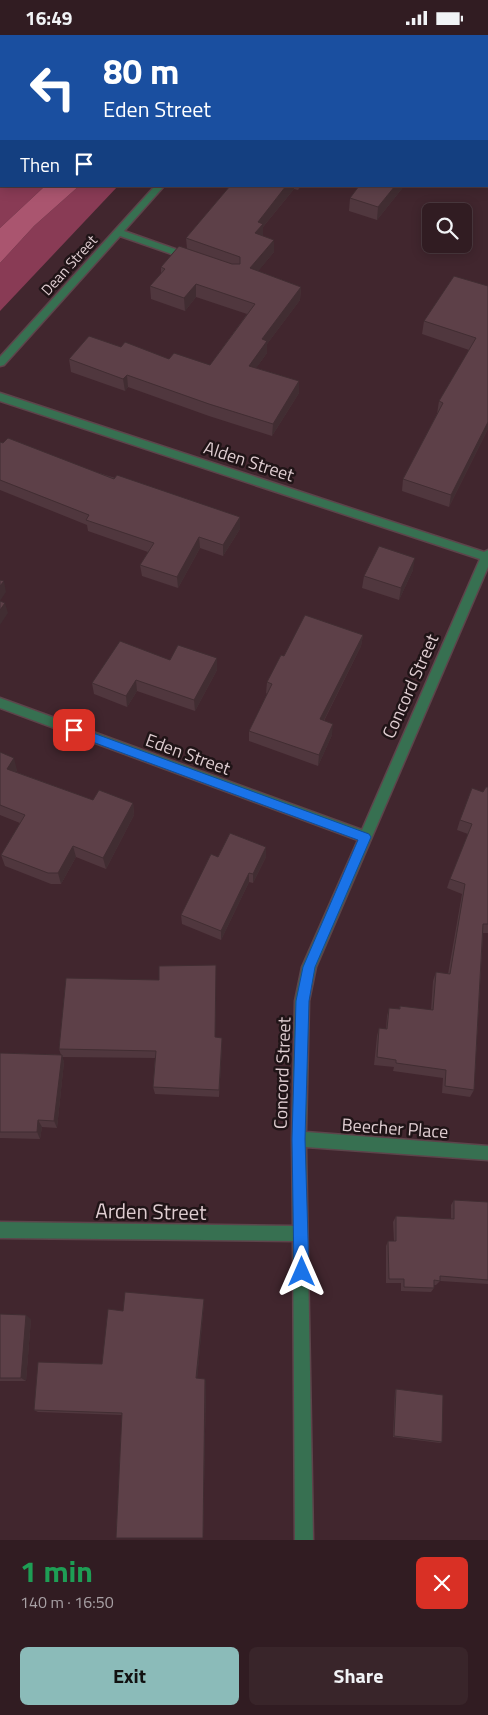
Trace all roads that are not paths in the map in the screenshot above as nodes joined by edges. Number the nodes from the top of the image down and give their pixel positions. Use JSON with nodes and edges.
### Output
{"nodes":[{"id":1,"x":159,"y":187,"type":"edge"},
{"id":2,"x":118,"y":232,"type":"junction"},
{"id":3,"x":200,"y":261,"type":"edge"},
{"id":4,"x":0,"y":363,"type":"edge"},
{"id":5,"x":0,"y":397,"type":"edge"},
{"id":6,"x":487,"y":556,"type":"edge"},
{"id":7,"x":0,"y":703,"type":"edge"},
{"id":8,"x":365,"y":837,"type":"junction"},
{"id":9,"x":298,"y":1139,"type":"junction"},
{"id":10,"x":488,"y":1153,"type":"edge"},
{"id":11,"x":0,"y":1231,"type":"edge"},
{"id":12,"x":301,"y":1234,"type":"junction"},
{"id":13,"x":304,"y":1540,"type":"edge"}],
"edges":[{"from":1,"to":2,"type":"street","name":"Dean Street"},
{"from":2,"to":3,"type":"street"},
{"from":2,"to":4,"type":"street","name":"Dean Street"},
{"from":5,"to":6,"type":"street","name":"Alden Street"},
{"from":6,"to":8,"type":"street","name":"Concord Street"},
{"from":7,"to":8,"type":"street","name":"Eden Street"},
{"from":8,"to":9,"type":"street","name":"Concord Street"},
{"from":9,"to":10,"type":"street","name":"Beecher Place"},
{"from":9,"to":12,"type":"street","name":"Concord Street"},
{"from":11,"to":12,"type":"street","name":"Arden Street"},
{"from":12,"to":13,"type":"street","name":"Concord Street"}]}
